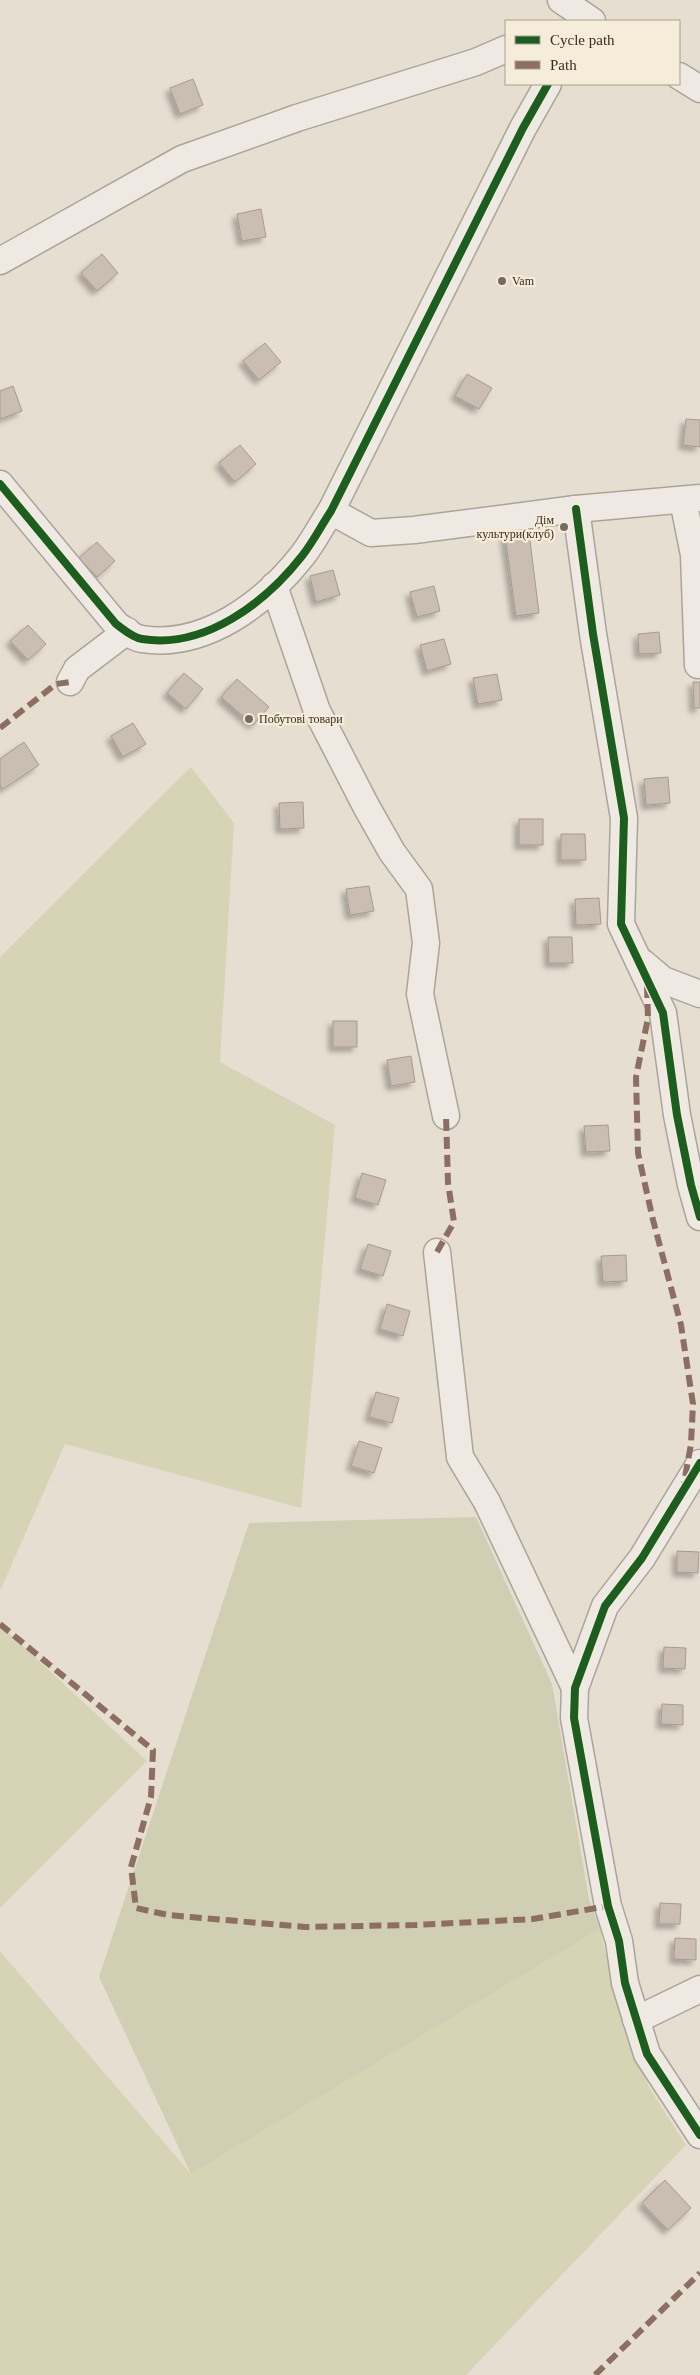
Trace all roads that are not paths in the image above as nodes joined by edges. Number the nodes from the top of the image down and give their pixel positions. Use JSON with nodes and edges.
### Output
{"nodes":[{"id":1,"x":560,"y":0,"type":"edge"},
{"id":2,"x":587,"y":16,"type":"edge"},
{"id":3,"x":505,"y":50,"type":"edge"},
{"id":4,"x":680,"y":77,"type":"edge"},
{"id":5,"x":547,"y":85,"type":"edge"},
{"id":6,"x":700,"y":89,"type":"edge"},
{"id":7,"x":0,"y":261,"type":"edge"},
{"id":8,"x":0,"y":484,"type":"edge"},
{"id":9,"x":692,"y":499,"type":"edge"},
{"id":10,"x":576,"y":510,"type":"junction"},
{"id":11,"x":331,"y":511,"type":"junction"},
{"id":12,"x":274,"y":586,"type":"junction"},
{"id":13,"x":127,"y":631,"type":"junction"},
{"id":14,"x":698,"y":665,"type":"dead end"},
{"id":15,"x":70,"y":682,"type":"dead end"},
{"id":16,"x":640,"y":960,"type":"junction"},
{"id":17,"x":700,"y":994,"type":"edge"},
{"id":18,"x":446,"y":1116,"type":"dead end"},
{"id":19,"x":700,"y":1217,"type":"edge"},
{"id":20,"x":436,"y":1252,"type":"dead end"},
{"id":21,"x":700,"y":1463,"type":"edge"},
{"id":22,"x":575,"y":1688,"type":"junction"},
{"id":23,"x":700,"y":1989,"type":"edge"},
{"id":24,"x":636,"y":2020,"type":"junction"},
{"id":25,"x":700,"y":2135,"type":"edge"}],
"edges":[{"from":1,"to":2,"type":"street"},
{"from":3,"to":7,"type":"street"},
{"from":4,"to":6,"type":"street"},
{"from":5,"to":11,"type":"street"},
{"from":8,"to":13,"type":"street"},
{"from":9,"to":10,"type":"street"},
{"from":9,"to":14,"type":"street"},
{"from":10,"to":11,"type":"street"},
{"from":10,"to":16,"type":"street"},
{"from":11,"to":12,"type":"street"},
{"from":12,"to":13,"type":"street"},
{"from":12,"to":18,"type":"street"},
{"from":13,"to":15,"type":"street"},
{"from":16,"to":17,"type":"street"},
{"from":16,"to":19,"type":"street"},
{"from":20,"to":22,"type":"street"},
{"from":21,"to":22,"type":"street"},
{"from":22,"to":24,"type":"street"},
{"from":23,"to":24,"type":"street"},
{"from":24,"to":25,"type":"street"}]}
